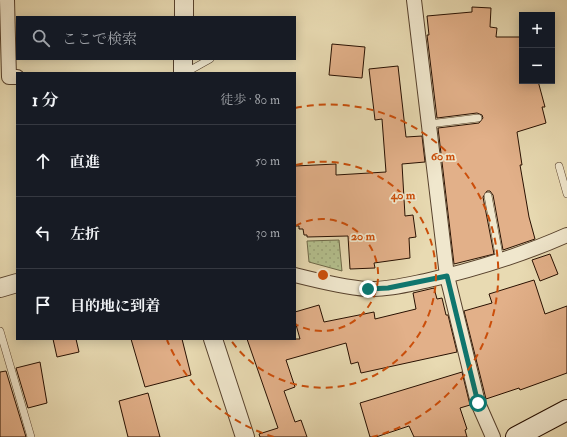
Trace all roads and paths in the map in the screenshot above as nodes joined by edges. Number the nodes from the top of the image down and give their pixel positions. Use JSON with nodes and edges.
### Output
{"nodes":[{"id":1,"x":7,"y":0,"type":"edge"},
{"id":2,"x":184,"y":0,"type":"edge"},
{"id":3,"x":414,"y":0,"type":"edge"},
{"id":4,"x":184,"y":16,"type":"edge"},
{"id":5,"x":183,"y":60,"type":"edge"},
{"id":6,"x":208,"y":60,"type":"edge"},
{"id":7,"x":184,"y":72,"type":"edge"},
{"id":8,"x":186,"y":72,"type":"edge"},
{"id":9,"x":16,"y":77,"type":"edge"},
{"id":10,"x":478,"y":118,"type":"dead end"},
{"id":11,"x":429,"y":124,"type":"junction"},
{"id":12,"x":559,"y":166,"type":"dead end"},
{"id":13,"x":567,"y":194,"type":"edge"},
{"id":14,"x":488,"y":196,"type":"dead end"},
{"id":15,"x":567,"y":235,"type":"edge"},
{"id":16,"x":500,"y":260,"type":"junction"},
{"id":17,"x":296,"y":275,"type":"edge"},
{"id":18,"x":447,"y":276,"type":"junction"},
{"id":19,"x":16,"y":283,"type":"edge"},
{"id":20,"x":0,"y":288,"type":"edge"},
{"id":21,"x":0,"y":330,"type":"edge"},
{"id":22,"x":213,"y":340,"type":"edge"},
{"id":23,"x":567,"y":410,"type":"edge"},
{"id":24,"x":31,"y":437,"type":"edge"},
{"id":25,"x":245,"y":437,"type":"edge"},
{"id":26,"x":493,"y":437,"type":"edge"},
{"id":27,"x":516,"y":437,"type":"edge"}],
"edges":[{"from":1,"to":9,"type":"street"},
{"from":2,"to":4,"type":"street"},
{"from":3,"to":11,"type":"street"},
{"from":5,"to":7,"type":"street"},
{"from":6,"to":8,"type":"lane"},
{"from":10,"to":11,"type":"lane"},
{"from":11,"to":18,"type":"street"},
{"from":12,"to":13,"type":"lane"},
{"from":14,"to":16,"type":"lane"},
{"from":15,"to":16,"type":"street"},
{"from":16,"to":18,"type":"street"},
{"from":17,"to":18,"type":"street"},
{"from":18,"to":26,"type":"street"},
{"from":19,"to":20,"type":"street"},
{"from":21,"to":24,"type":"lane"},
{"from":22,"to":25,"type":"street"},
{"from":23,"to":27,"type":"main road"}]}
